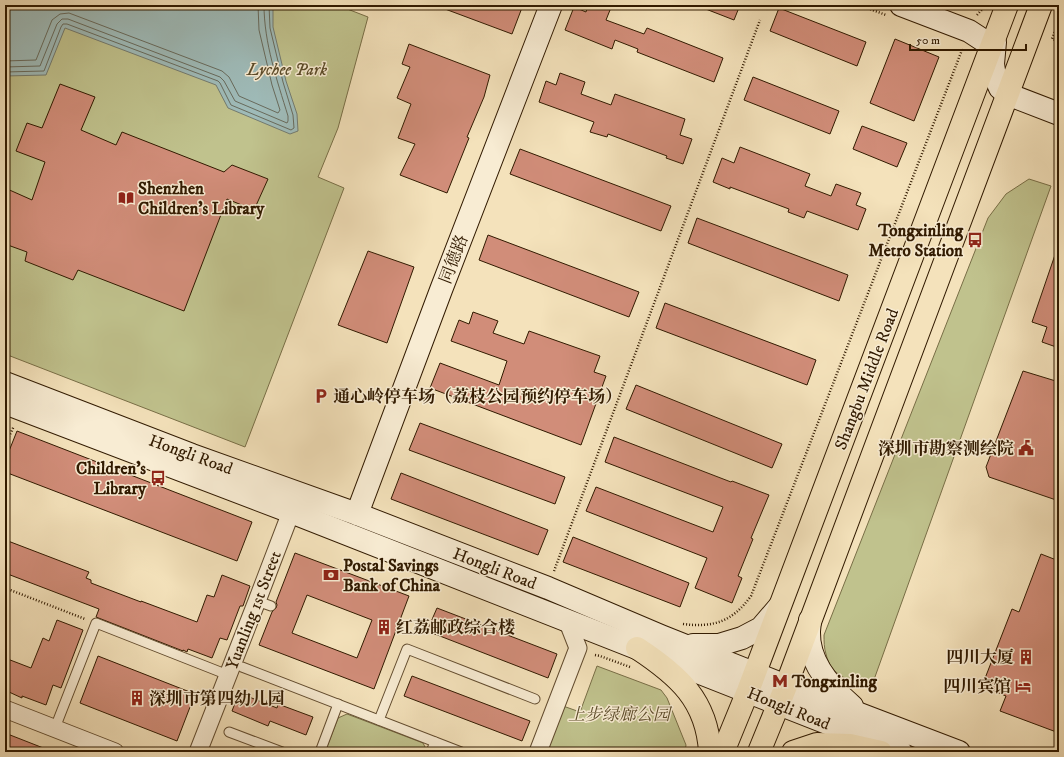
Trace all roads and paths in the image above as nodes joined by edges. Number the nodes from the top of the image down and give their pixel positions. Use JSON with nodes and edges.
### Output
{"nodes":[{"id":1,"x":551,"y":5,"type":"edge"},
{"id":2,"x":901,"y":5,"type":"edge"},
{"id":3,"x":986,"y":5,"type":"edge"},
{"id":4,"x":1007,"y":5,"type":"edge"},
{"id":5,"x":1041,"y":5,"type":"edge"},
{"id":6,"x":975,"y":16,"type":"dead end"},
{"id":7,"x":760,"y":20,"type":"dead end"},
{"id":8,"x":1059,"y":21,"type":"edge"},
{"id":9,"x":994,"y":40,"type":"junction"},
{"id":10,"x":1059,"y":42,"type":"edge"},
{"id":11,"x":962,"y":50,"type":"dead end"},
{"id":12,"x":1007,"y":94,"type":"junction"},
{"id":13,"x":1059,"y":114,"type":"edge"},
{"id":14,"x":5,"y":383,"type":"edge"},
{"id":15,"x":5,"y":403,"type":"edge"},
{"id":16,"x":19,"y":424,"type":"dead end"},
{"id":17,"x":5,"y":445,"type":"edge"},
{"id":18,"x":291,"y":512,"type":"junction"},
{"id":19,"x":357,"y":514,"type":"junction"},
{"id":20,"x":5,"y":588,"type":"edge"},
{"id":21,"x":548,"y":588,"type":"junction"},
{"id":22,"x":779,"y":607,"type":"junction"},
{"id":23,"x":567,"y":620,"type":"junction"},
{"id":24,"x":810,"y":620,"type":"junction"},
{"id":25,"x":96,"y":623,"type":"junction"},
{"id":26,"x":693,"y":625,"type":"dead end"},
{"id":27,"x":661,"y":636,"type":"junction"},
{"id":28,"x":638,"y":648,"type":"junction"},
{"id":29,"x":595,"y":655,"type":"dead end"},
{"id":30,"x":635,"y":669,"type":"dead end"},
{"id":31,"x":235,"y":671,"type":"junction"},
{"id":32,"x":751,"y":682,"type":"junction"},
{"id":33,"x":782,"y":695,"type":"junction"},
{"id":34,"x":535,"y":699,"type":"dead end"},
{"id":35,"x":338,"y":704,"type":"junction"},
{"id":36,"x":5,"y":709,"type":"edge"},
{"id":37,"x":864,"y":716,"type":"junction"},
{"id":38,"x":380,"y":720,"type":"junction"},
{"id":39,"x":55,"y":728,"type":"junction"},
{"id":40,"x":229,"y":732,"type":"dead end"},
{"id":41,"x":435,"y":742,"type":"junction"},
{"id":42,"x":115,"y":752,"type":"edge"},
{"id":43,"x":198,"y":752,"type":"edge"},
{"id":44,"x":282,"y":752,"type":"edge"},
{"id":45,"x":320,"y":752,"type":"edge"},
{"id":46,"x":431,"y":752,"type":"edge"},
{"id":47,"x":461,"y":752,"type":"edge"},
{"id":48,"x":538,"y":752,"type":"edge"},
{"id":49,"x":710,"y":752,"type":"edge"},
{"id":50,"x":723,"y":752,"type":"edge"},
{"id":51,"x":759,"y":752,"type":"edge"},
{"id":52,"x":793,"y":752,"type":"edge"},
{"id":53,"x":881,"y":752,"type":"edge"},
{"id":54,"x":901,"y":752,"type":"edge"},
{"id":55,"x":959,"y":752,"type":"edge"}],
"edges":[{"from":1,"to":19,"type":"main road","name":"同德路"},
{"from":2,"to":9,"type":"main road"},
{"from":3,"to":6,"type":"path"},
{"from":4,"to":9,"type":"main road","name":"Shangbu Middle Road"},
{"from":5,"to":12,"type":"main road","name":"Shangbu Middle Road"},
{"from":7,"to":21,"type":"path"},
{"from":8,"to":10,"type":"path"},
{"from":9,"to":12,"type":"main road"},
{"from":9,"to":22,"type":"main road","name":"Shangbu Middle Road"},
{"from":11,"to":26,"type":"path"},
{"from":12,"to":13,"type":"main road"},
{"from":12,"to":24,"type":"main road","name":"Shangbu Middle Road"},
{"from":14,"to":19,"type":"main road","name":"Hongli Road"},
{"from":15,"to":18,"type":"main road","name":"Hongli Road"},
{"from":16,"to":17,"type":"path"},
{"from":18,"to":23,"type":"main road","name":"Hongli Road"},
{"from":18,"to":31,"type":"street","name":"Yuanling 1st Street"},
{"from":19,"to":21,"type":"main road","name":"Hongli Road"},
{"from":20,"to":25,"type":"path"},
{"from":21,"to":27,"type":"main road","name":"Hongli Road"},
{"from":22,"to":27,"type":"main road"},
{"from":22,"to":32,"type":"main road","name":"Shangbu Middle Road"},
{"from":23,"to":28,"type":"main road","name":"Hongli Road"},
{"from":23,"to":48,"type":"street"},
{"from":24,"to":33,"type":"main road","name":"Shangbu Middle Road"},
{"from":24,"to":37,"type":"main road"},
{"from":25,"to":31,"type":"lane"},
{"from":25,"to":39,"type":"lane"},
{"from":27,"to":32,"type":"main road","name":"Hongli Road"},
{"from":28,"to":32,"type":"main road","name":"Hongli Road"},
{"from":28,"to":49,"type":"main road"},
{"from":29,"to":30,"type":"path"},
{"from":31,"to":35,"type":"lane"},
{"from":31,"to":43,"type":"street","name":"Yuanling 1st Street"},
{"from":32,"to":33,"type":"main road","name":"Hongli Road"},
{"from":32,"to":50,"type":"main road","name":"Shangbu Middle Road"},
{"from":33,"to":37,"type":"main road","name":"Hongli Road"},
{"from":33,"to":51,"type":"main road","name":"Shangbu Middle Road"},
{"from":33,"to":54,"type":"main road","name":"Hongli Road"},
{"from":34,"to":38,"type":"lane"},
{"from":35,"to":38,"type":"lane"},
{"from":35,"to":45,"type":"lane"},
{"from":36,"to":39,"type":"street"},
{"from":37,"to":55,"type":"main road","name":"Hongli Road"},
{"from":38,"to":41,"type":"lane"},
{"from":39,"to":42,"type":"street"},
{"from":40,"to":44,"type":"lane"},
{"from":41,"to":46,"type":"lane"},
{"from":41,"to":47,"type":"lane"},
{"from":52,"to":53,"type":"main road"}]}
